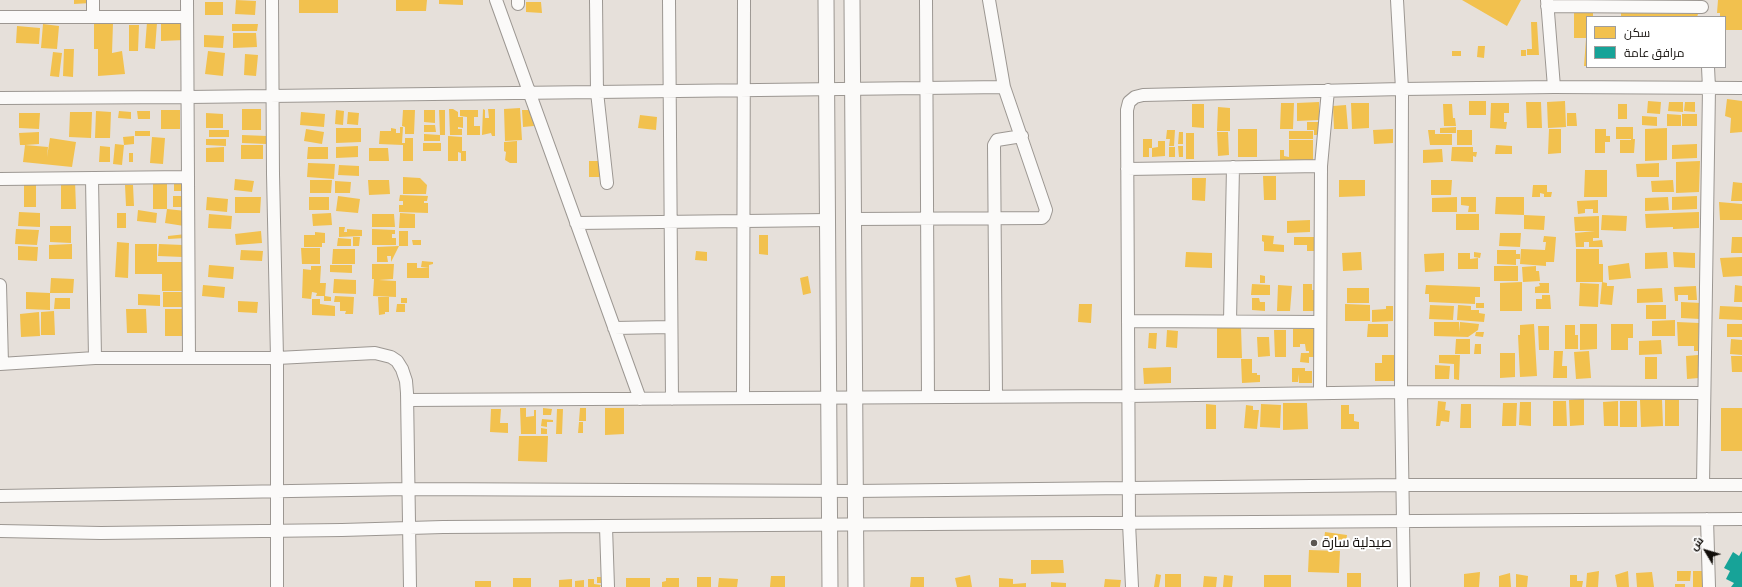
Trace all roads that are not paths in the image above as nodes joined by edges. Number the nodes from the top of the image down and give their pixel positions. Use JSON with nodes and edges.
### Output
{"nodes":[{"id":1,"x":93,"y":0,"type":"edge"},
{"id":2,"x":187,"y":0,"type":"edge"},
{"id":3,"x":272,"y":0,"type":"edge"},
{"id":4,"x":496,"y":0,"type":"edge"},
{"id":5,"x":596,"y":0,"type":"edge"},
{"id":6,"x":669,"y":0,"type":"edge"},
{"id":7,"x":744,"y":0,"type":"edge"},
{"id":8,"x":826,"y":0,"type":"edge"},
{"id":9,"x":852,"y":0,"type":"edge"},
{"id":10,"x":926,"y":0,"type":"edge"},
{"id":11,"x":989,"y":0,"type":"edge"},
{"id":12,"x":1397,"y":0,"type":"edge"},
{"id":13,"x":1547,"y":3,"type":"edge"},
{"id":14,"x":1702,"y":8,"type":"edge"},
{"id":15,"x":0,"y":17,"type":"edge"},
{"id":16,"x":93,"y":17,"type":"junction"},
{"id":17,"x":188,"y":17,"type":"junction"},
{"id":18,"x":1708,"y":68,"type":"edge"},
{"id":19,"x":1004,"y":87,"type":"junction"},
{"id":20,"x":1554,"y":87,"type":"junction"},
{"id":21,"x":926,"y":88,"type":"junction"},
{"id":22,"x":1709,"y":88,"type":"junction"},
{"id":23,"x":1742,"y":88,"type":"edge"},
{"id":24,"x":853,"y":89,"type":"junction"},
{"id":25,"x":1402,"y":89,"type":"junction"},
{"id":26,"x":743,"y":90,"type":"junction"},
{"id":27,"x":827,"y":90,"type":"junction"},
{"id":28,"x":1328,"y":90,"type":"junction"},
{"id":29,"x":670,"y":91,"type":"junction"},
{"id":30,"x":597,"y":92,"type":"junction"},
{"id":31,"x":530,"y":93,"type":"junction"},
{"id":32,"x":272,"y":96,"type":"junction"},
{"id":33,"x":188,"y":97,"type":"junction"},
{"id":34,"x":0,"y":98,"type":"edge"},
{"id":35,"x":1022,"y":136,"type":"junction"},
{"id":36,"x":1321,"y":166,"type":"junction"},
{"id":37,"x":1233,"y":167,"type":"junction"},
{"id":38,"x":1127,"y":169,"type":"junction"},
{"id":39,"x":188,"y":177,"type":"junction"},
{"id":40,"x":0,"y":179,"type":"edge"},
{"id":41,"x":92,"y":179,"type":"junction"},
{"id":42,"x":607,"y":183,"type":"dead end"},
{"id":43,"x":927,"y":218,"type":"junction"},
{"id":44,"x":994,"y":218,"type":"junction"},
{"id":45,"x":853,"y":219,"type":"junction"},
{"id":46,"x":828,"y":220,"type":"junction"},
{"id":47,"x":743,"y":221,"type":"junction"},
{"id":48,"x":671,"y":222,"type":"junction"},
{"id":49,"x":576,"y":223,"type":"junction"},
{"id":50,"x":0,"y":285,"type":"edge"},
{"id":51,"x":1128,"y":321,"type":"junction"},
{"id":52,"x":1230,"y":321,"type":"junction"},
{"id":53,"x":1320,"y":322,"type":"junction"},
{"id":54,"x":671,"y":327,"type":"junction"},
{"id":55,"x":614,"y":328,"type":"junction"},
{"id":56,"x":95,"y":358,"type":"junction"},
{"id":57,"x":189,"y":358,"type":"junction"},
{"id":58,"x":277,"y":358,"type":"junction"},
{"id":59,"x":1,"y":364,"type":"edge"},
{"id":60,"x":1320,"y":392,"type":"junction"},
{"id":61,"x":1401,"y":392,"type":"junction"},
{"id":62,"x":1704,"y":393,"type":"junction"},
{"id":63,"x":928,"y":396,"type":"junction"},
{"id":64,"x":996,"y":396,"type":"junction"},
{"id":65,"x":1128,"y":396,"type":"junction"},
{"id":66,"x":743,"y":398,"type":"junction"},
{"id":67,"x":828,"y":398,"type":"junction"},
{"id":68,"x":854,"y":398,"type":"junction"},
{"id":69,"x":640,"y":399,"type":"junction"},
{"id":70,"x":672,"y":399,"type":"junction"},
{"id":71,"x":408,"y":400,"type":"junction"},
{"id":72,"x":1402,"y":485,"type":"junction"},
{"id":73,"x":1702,"y":485,"type":"junction"},
{"id":74,"x":1742,"y":485,"type":"edge"},
{"id":75,"x":1128,"y":488,"type":"junction"},
{"id":76,"x":408,"y":489,"type":"junction"},
{"id":77,"x":276,"y":491,"type":"junction"},
{"id":78,"x":829,"y":491,"type":"junction"},
{"id":79,"x":855,"y":491,"type":"junction"},
{"id":80,"x":0,"y":496,"type":"edge"},
{"id":81,"x":1707,"y":519,"type":"junction"},
{"id":82,"x":1742,"y":519,"type":"edge"},
{"id":83,"x":1403,"y":520,"type":"junction"},
{"id":84,"x":1129,"y":523,"type":"junction"},
{"id":85,"x":857,"y":525,"type":"junction"},
{"id":86,"x":829,"y":526,"type":"junction"},
{"id":87,"x":606,"y":527,"type":"junction"},
{"id":88,"x":408,"y":528,"type":"junction"},
{"id":89,"x":277,"y":530,"type":"junction"},
{"id":90,"x":0,"y":531,"type":"edge"},
{"id":91,"x":277,"y":587,"type":"edge"},
{"id":92,"x":410,"y":587,"type":"edge"},
{"id":93,"x":608,"y":587,"type":"edge"},
{"id":94,"x":830,"y":587,"type":"edge"},
{"id":95,"x":856,"y":587,"type":"edge"},
{"id":96,"x":1132,"y":587,"type":"edge"},
{"id":97,"x":1404,"y":587,"type":"edge"},
{"id":98,"x":1709,"y":587,"type":"edge"}],
"edges":[{"from":1,"to":16,"type":"street"},
{"from":2,"to":17,"type":"street"},
{"from":3,"to":32,"type":"street"},
{"from":4,"to":31,"type":"street"},
{"from":5,"to":30,"type":"street"},
{"from":6,"to":29,"type":"street"},
{"from":7,"to":26,"type":"street"},
{"from":8,"to":27,"type":"main road"},
{"from":9,"to":24,"type":"main road"},
{"from":10,"to":21,"type":"street"},
{"from":11,"to":19,"type":"street"},
{"from":12,"to":25,"type":"street"},
{"from":13,"to":14,"type":"street"},
{"from":13,"to":20,"type":"street"},
{"from":15,"to":16,"type":"street"},
{"from":16,"to":17,"type":"street"},
{"from":17,"to":33,"type":"street"},
{"from":18,"to":22,"type":"street"},
{"from":19,"to":21,"type":"street"},
{"from":19,"to":35,"type":"street"},
{"from":20,"to":22,"type":"street"},
{"from":20,"to":25,"type":"street"},
{"from":21,"to":24,"type":"street"},
{"from":21,"to":43,"type":"street"},
{"from":22,"to":23,"type":"street"},
{"from":22,"to":62,"type":"street"},
{"from":24,"to":27,"type":"street"},
{"from":24,"to":45,"type":"main road"},
{"from":25,"to":28,"type":"street"},
{"from":25,"to":61,"type":"street"},
{"from":26,"to":27,"type":"street"},
{"from":26,"to":29,"type":"street"},
{"from":26,"to":47,"type":"street"},
{"from":27,"to":46,"type":"main road"},
{"from":28,"to":36,"type":"street"},
{"from":28,"to":38,"type":"street"},
{"from":29,"to":30,"type":"street"},
{"from":29,"to":48,"type":"street"},
{"from":30,"to":31,"type":"street"},
{"from":30,"to":42,"type":"street"},
{"from":31,"to":32,"type":"street"},
{"from":31,"to":49,"type":"street"},
{"from":32,"to":33,"type":"street"},
{"from":32,"to":58,"type":"street"},
{"from":33,"to":34,"type":"street"},
{"from":33,"to":39,"type":"street"},
{"from":35,"to":44,"type":"street"},
{"from":35,"to":44,"type":"street"},
{"from":36,"to":37,"type":"street"},
{"from":36,"to":53,"type":"street"},
{"from":37,"to":38,"type":"street"},
{"from":37,"to":52,"type":"street"},
{"from":38,"to":51,"type":"street"},
{"from":39,"to":41,"type":"street"},
{"from":39,"to":57,"type":"street"},
{"from":40,"to":41,"type":"street"},
{"from":41,"to":56,"type":"street"},
{"from":43,"to":44,"type":"street"},
{"from":43,"to":45,"type":"street"},
{"from":43,"to":63,"type":"street"},
{"from":44,"to":64,"type":"street"},
{"from":45,"to":68,"type":"main road"},
{"from":46,"to":47,"type":"street"},
{"from":46,"to":67,"type":"main road"},
{"from":47,"to":48,"type":"street"},
{"from":47,"to":66,"type":"street"},
{"from":48,"to":49,"type":"street"},
{"from":48,"to":54,"type":"street"},
{"from":49,"to":55,"type":"street"},
{"from":50,"to":59,"type":"street"},
{"from":51,"to":52,"type":"street"},
{"from":51,"to":65,"type":"street"},
{"from":52,"to":53,"type":"street"},
{"from":53,"to":60,"type":"street"},
{"from":54,"to":55,"type":"street"},
{"from":54,"to":70,"type":"street"},
{"from":55,"to":69,"type":"street"},
{"from":56,"to":57,"type":"street"},
{"from":56,"to":59,"type":"street"},
{"from":57,"to":58,"type":"street"},
{"from":58,"to":71,"type":"street"},
{"from":58,"to":77,"type":"street"},
{"from":60,"to":61,"type":"street"},
{"from":60,"to":65,"type":"street"},
{"from":61,"to":62,"type":"street"},
{"from":61,"to":72,"type":"street"},
{"from":62,"to":73,"type":"street"},
{"from":63,"to":64,"type":"street"},
{"from":63,"to":68,"type":"street"},
{"from":64,"to":65,"type":"street"},
{"from":65,"to":75,"type":"street"},
{"from":66,"to":67,"type":"street"},
{"from":66,"to":70,"type":"street"},
{"from":67,"to":68,"type":"street"},
{"from":67,"to":78,"type":"main road"},
{"from":68,"to":79,"type":"main road"},
{"from":69,"to":70,"type":"street"},
{"from":69,"to":71,"type":"street"},
{"from":71,"to":76,"type":"street"},
{"from":72,"to":73,"type":"street"},
{"from":72,"to":75,"type":"street"},
{"from":72,"to":83,"type":"street"},
{"from":73,"to":74,"type":"street"},
{"from":75,"to":79,"type":"street"},
{"from":75,"to":84,"type":"street"},
{"from":76,"to":77,"type":"street"},
{"from":76,"to":78,"type":"street"},
{"from":76,"to":88,"type":"street"},
{"from":77,"to":80,"type":"street"},
{"from":77,"to":89,"type":"street"},
{"from":78,"to":79,"type":"street"},
{"from":78,"to":86,"type":"main road"},
{"from":79,"to":85,"type":"main road"},
{"from":81,"to":82,"type":"street"},
{"from":81,"to":83,"type":"street"},
{"from":81,"to":98,"type":"street"},
{"from":83,"to":84,"type":"street"},
{"from":83,"to":97,"type":"street"},
{"from":84,"to":85,"type":"street"},
{"from":84,"to":96,"type":"street"},
{"from":85,"to":86,"type":"street"},
{"from":85,"to":95,"type":"main road"},
{"from":86,"to":87,"type":"street"},
{"from":86,"to":94,"type":"main road"},
{"from":87,"to":88,"type":"street"},
{"from":87,"to":93,"type":"street"},
{"from":88,"to":89,"type":"street"},
{"from":88,"to":92,"type":"street"},
{"from":89,"to":90,"type":"street"},
{"from":89,"to":91,"type":"street"}]}
